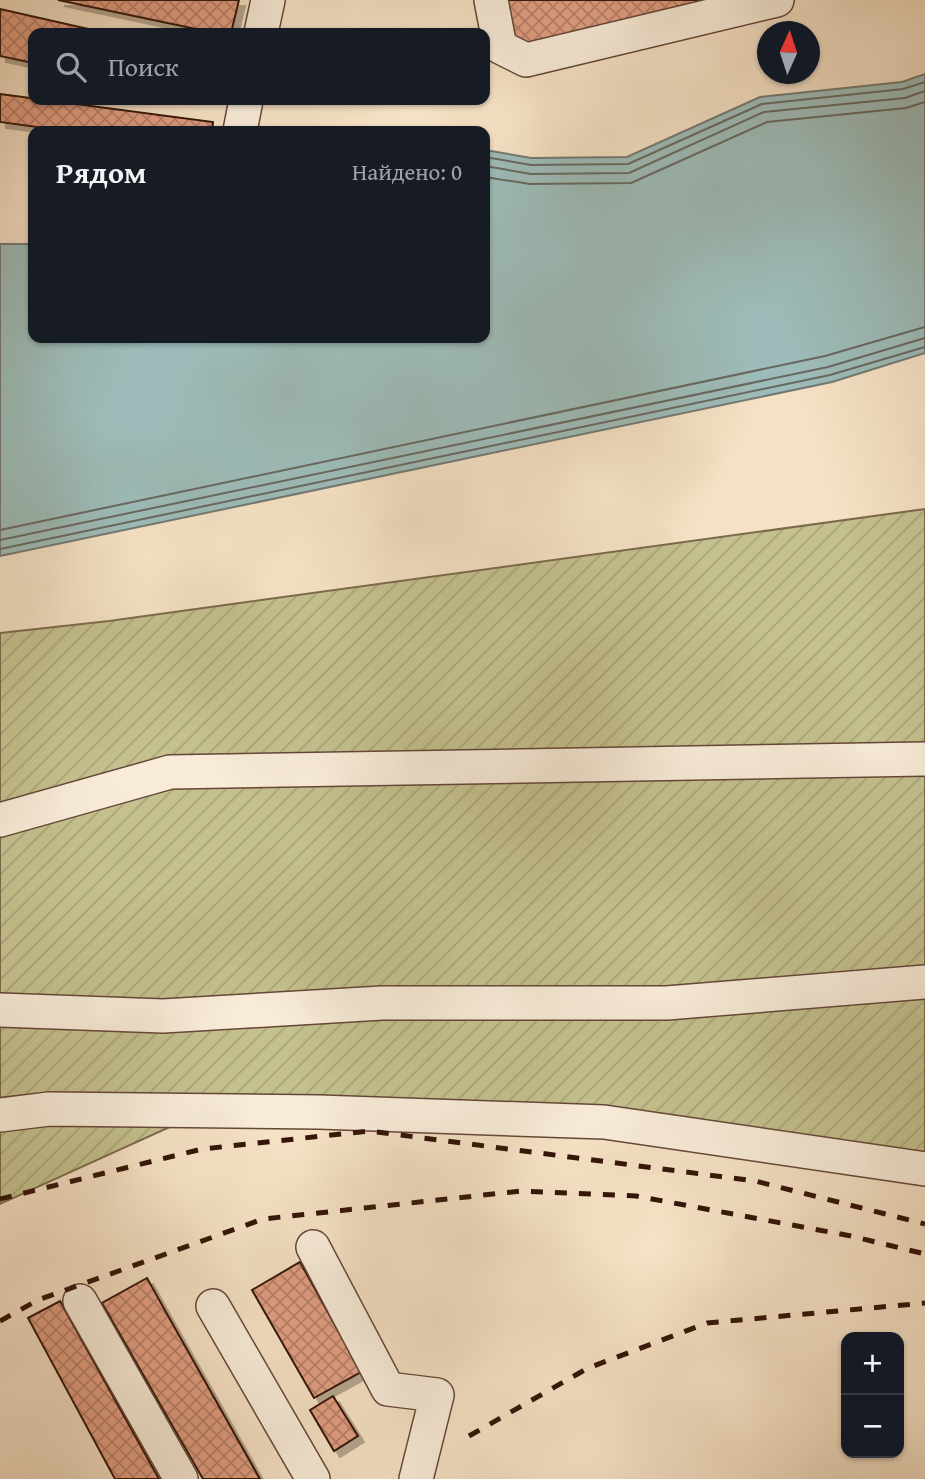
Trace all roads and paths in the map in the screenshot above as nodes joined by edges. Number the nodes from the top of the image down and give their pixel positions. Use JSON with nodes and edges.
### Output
{"nodes":[{"id":1,"x":268,"y":0,"type":"edge"},
{"id":2,"x":491,"y":0,"type":"edge"},
{"id":3,"x":777,"y":0,"type":"edge"},
{"id":4,"x":262,"y":28,"type":"edge"},
{"id":5,"x":245,"y":105,"type":"edge"},
{"id":6,"x":241,"y":126,"type":"edge"},
{"id":7,"x":925,"y":759,"type":"edge"},
{"id":8,"x":0,"y":820,"type":"edge"},
{"id":9,"x":925,"y":982,"type":"edge"},
{"id":10,"x":0,"y":1010,"type":"edge"},
{"id":11,"x":0,"y":1115,"type":"edge"},
{"id":12,"x":925,"y":1169,"type":"edge"},
{"id":13,"x":313,"y":1247,"type":"dead end"},
{"id":14,"x":80,"y":1301,"type":"dead end"},
{"id":15,"x":213,"y":1306,"type":"dead end"},
{"id":16,"x":181,"y":1479,"type":"edge"},
{"id":17,"x":313,"y":1479,"type":"edge"},
{"id":18,"x":415,"y":1479,"type":"edge"}],
"edges":[{"from":1,"to":4,"type":"street"},
{"from":2,"to":3,"type":"street"},
{"from":5,"to":6,"type":"street"},
{"from":7,"to":8,"type":"street"},
{"from":9,"to":10,"type":"street"},
{"from":11,"to":12,"type":"street"},
{"from":13,"to":18,"type":"street"},
{"from":14,"to":16,"type":"street"},
{"from":15,"to":17,"type":"street"}]}
